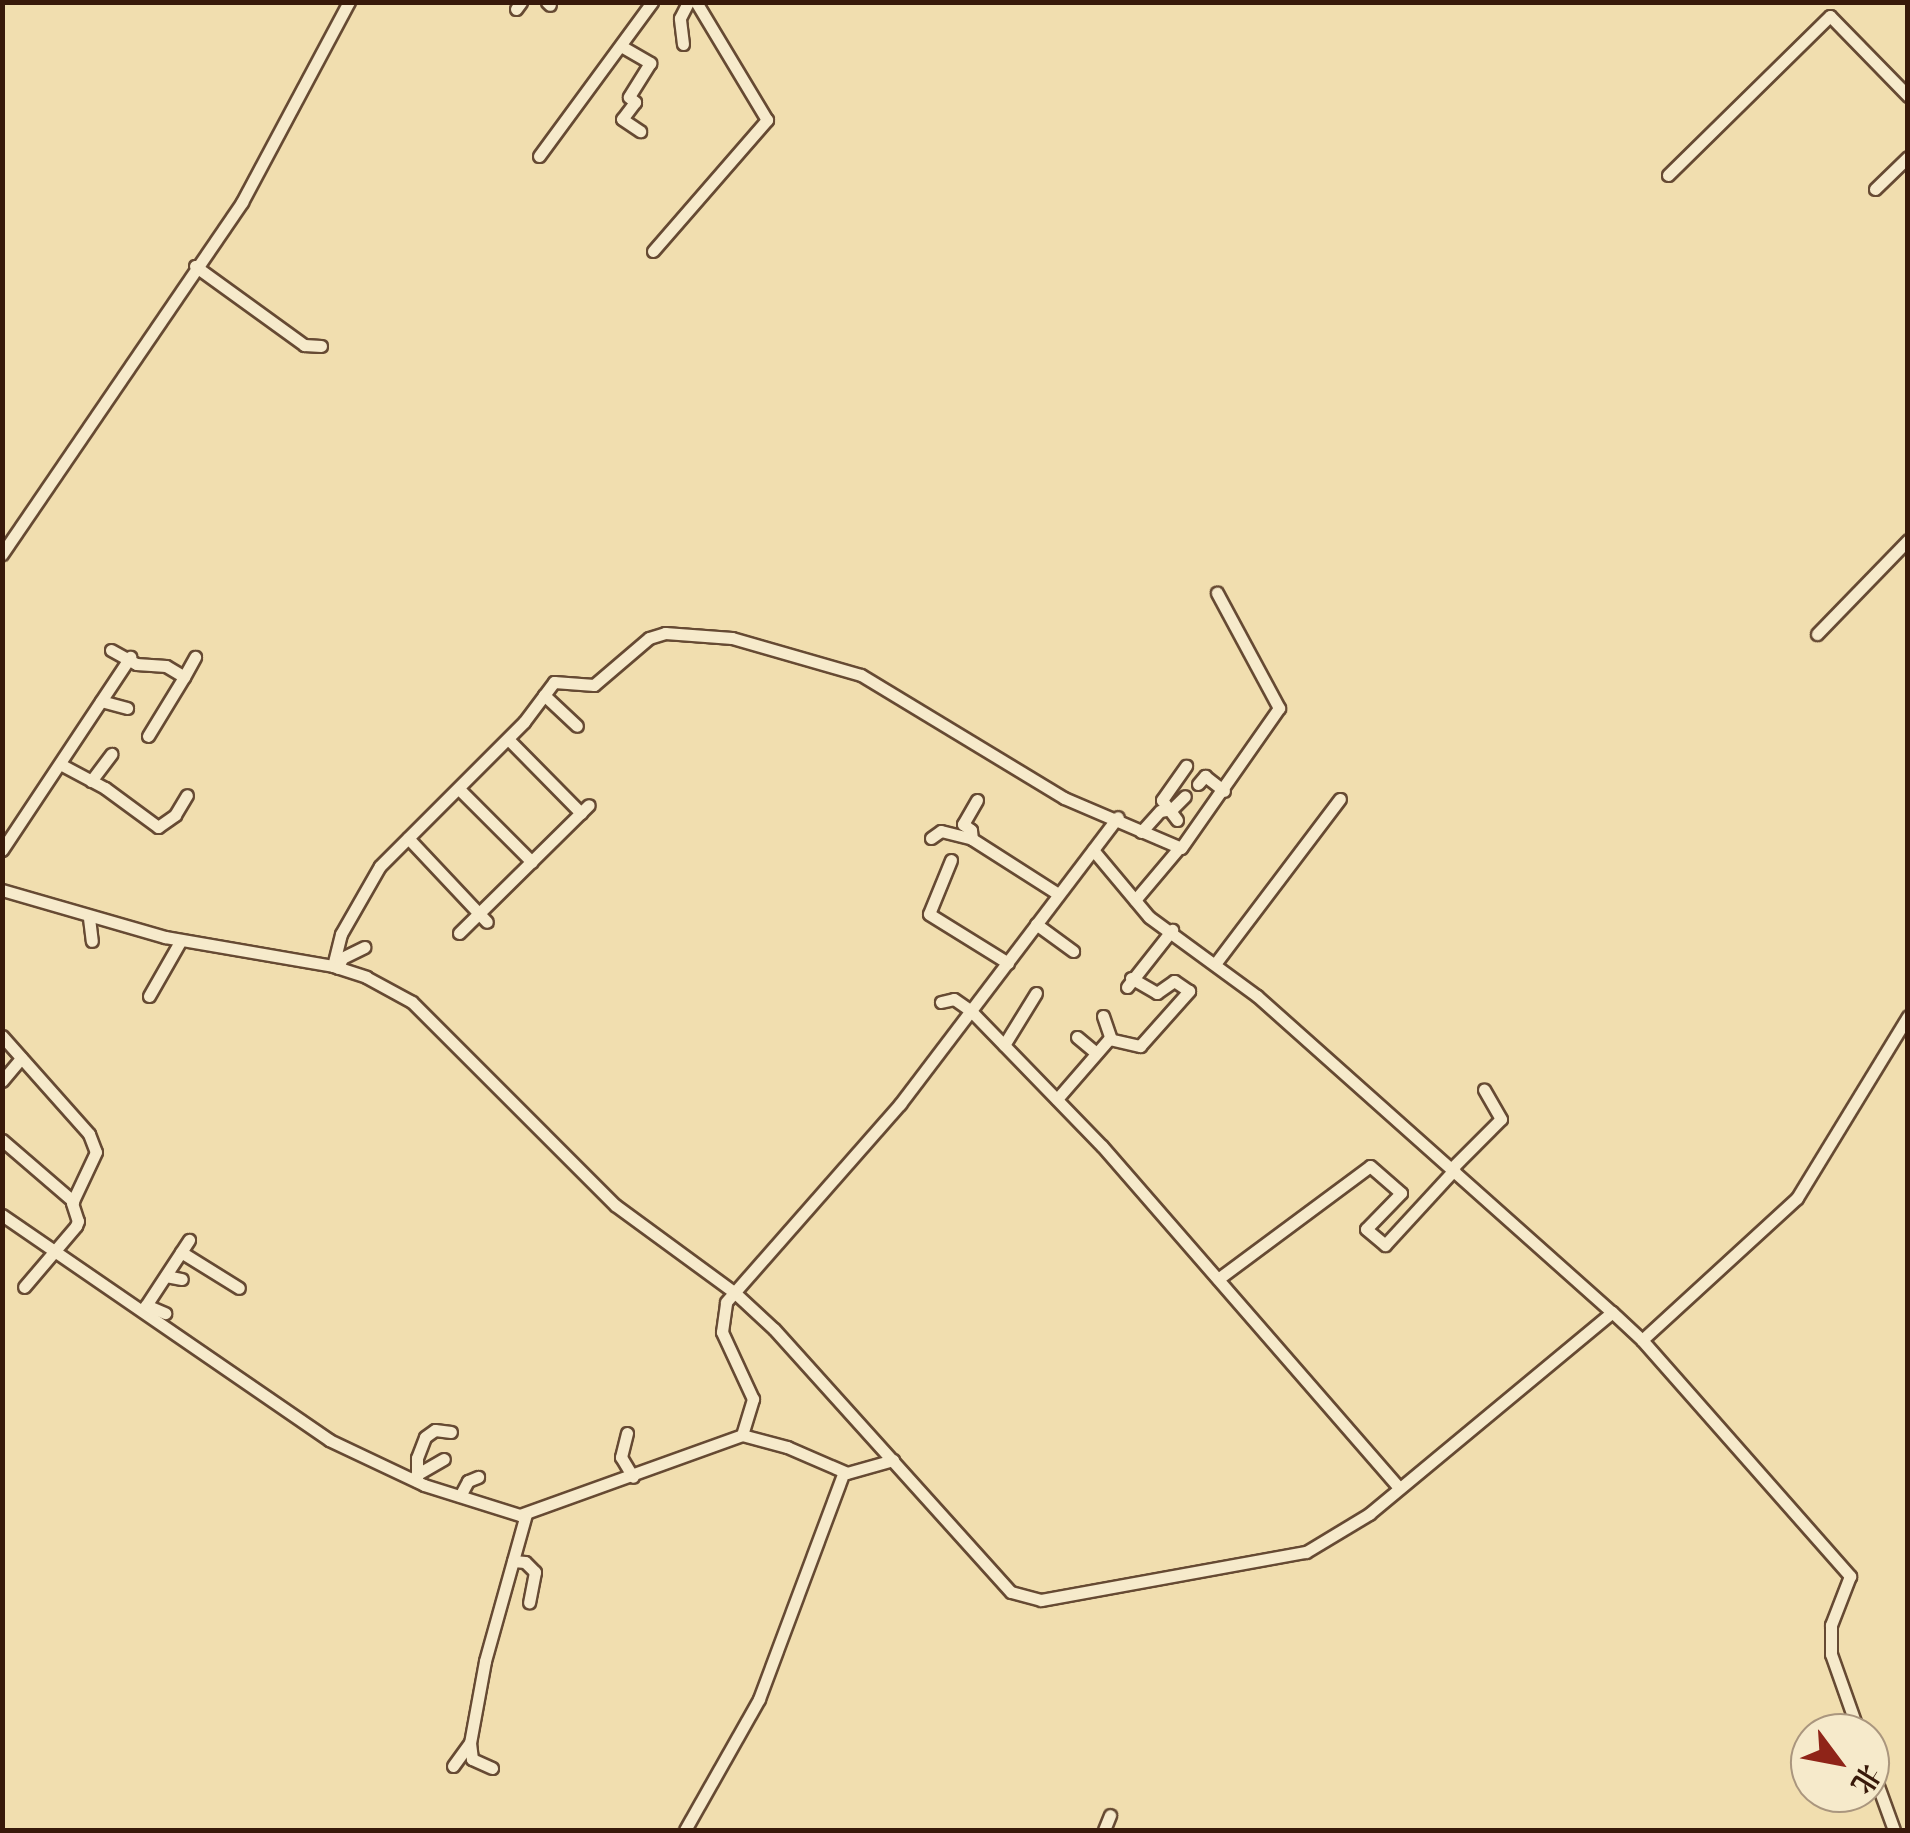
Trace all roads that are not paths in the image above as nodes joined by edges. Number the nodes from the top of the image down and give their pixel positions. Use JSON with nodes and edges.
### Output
{"nodes":[{"id":1,"x":349,"y":2,"type":"edge"},
{"id":2,"x":652,"y":2,"type":"edge"},
{"id":3,"x":692,"y":2,"type":"edge"},
{"id":4,"x":683,"y":44,"type":"dead end"},
{"id":5,"x":621,"y":46,"type":"junction"},
{"id":6,"x":1908,"y":96,"type":"edge"},
{"id":7,"x":640,"y":131,"type":"dead end"},
{"id":8,"x":539,"y":156,"type":"dead end"},
{"id":9,"x":1908,"y":157,"type":"edge"},
{"id":10,"x":1668,"y":174,"type":"dead end"},
{"id":11,"x":1875,"y":189,"type":"dead end"},
{"id":12,"x":653,"y":251,"type":"dead end"},
{"id":13,"x":195,"y":266,"type":"junction"},
{"id":14,"x":321,"y":346,"type":"dead end"},
{"id":15,"x":1908,"y":540,"type":"edge"},
{"id":16,"x":2,"y":554,"type":"edge"},
{"id":17,"x":1216,"y":593,"type":"dead end"},
{"id":18,"x":1817,"y":634,"type":"dead end"},
{"id":19,"x":110,"y":650,"type":"dead end"},
{"id":20,"x":195,"y":658,"type":"dead end"},
{"id":21,"x":129,"y":659,"type":"junction"},
{"id":22,"x":184,"y":677,"type":"junction"},
{"id":23,"x":544,"y":695,"type":"junction"},
{"id":24,"x":101,"y":701,"type":"junction"},
{"id":25,"x":127,"y":708,"type":"dead end"},
{"id":26,"x":577,"y":726,"type":"dead end"},
{"id":27,"x":148,"y":736,"type":"dead end"},
{"id":28,"x":508,"y":739,"type":"junction"},
{"id":29,"x":111,"y":754,"type":"dead end"},
{"id":30,"x":60,"y":764,"type":"junction"},
{"id":31,"x":1186,"y":766,"type":"dead end"},
{"id":32,"x":91,"y":782,"type":"junction"},
{"id":33,"x":1198,"y":784,"type":"dead end"},
{"id":34,"x":459,"y":789,"type":"junction"},
{"id":35,"x":1224,"y":791,"type":"junction"},
{"id":36,"x":187,"y":795,"type":"dead end"},
{"id":37,"x":1185,"y":796,"type":"dead end"},
{"id":38,"x":977,"y":800,"type":"dead end"},
{"id":39,"x":1340,"y":800,"type":"dead end"},
{"id":40,"x":1166,"y":810,"type":"junction"},
{"id":41,"x":1117,"y":819,"type":"junction"},
{"id":42,"x":1176,"y":820,"type":"dead end"},
{"id":43,"x":1141,"y":832,"type":"junction"},
{"id":44,"x":408,"y":838,"type":"junction"},
{"id":45,"x":930,"y":838,"type":"dead end"},
{"id":46,"x":972,"y":839,"type":"junction"},
{"id":47,"x":1179,"y":848,"type":"junction"},
{"id":48,"x":2,"y":850,"type":"edge"},
{"id":49,"x":1093,"y":850,"type":"junction"},
{"id":50,"x":951,"y":860,"type":"dead end"},
{"id":51,"x":532,"y":862,"type":"junction"},
{"id":52,"x":2,"y":890,"type":"edge"},
{"id":53,"x":1058,"y":894,"type":"junction"},
{"id":54,"x":1135,"y":900,"type":"junction"},
{"id":55,"x":483,"y":917,"type":"junction"},
{"id":56,"x":89,"y":918,"type":"junction"},
{"id":57,"x":1036,"y":924,"type":"junction"},
{"id":58,"x":1172,"y":930,"type":"junction"},
{"id":59,"x":459,"y":933,"type":"dead end"},
{"id":60,"x":181,"y":940,"type":"junction"},
{"id":61,"x":92,"y":941,"type":"dead end"},
{"id":62,"x":365,"y":947,"type":"dead end"},
{"id":63,"x":1073,"y":951,"type":"dead end"},
{"id":64,"x":1008,"y":963,"type":"junction"},
{"id":65,"x":1216,"y":964,"type":"junction"},
{"id":66,"x":335,"y":967,"type":"junction"},
{"id":67,"x":1036,"y":992,"type":"dead end"},
{"id":68,"x":148,"y":996,"type":"dead end"},
{"id":69,"x":941,"y":1002,"type":"dead end"},
{"id":70,"x":970,"y":1011,"type":"junction"},
{"id":71,"x":1103,"y":1016,"type":"dead end"},
{"id":72,"x":1908,"y":1016,"type":"edge"},
{"id":73,"x":2,"y":1036,"type":"edge"},
{"id":74,"x":1076,"y":1037,"type":"dead end"},
{"id":75,"x":1111,"y":1038,"type":"junction"},
{"id":76,"x":1004,"y":1046,"type":"junction"},
{"id":77,"x":1096,"y":1054,"type":"junction"},
{"id":78,"x":22,"y":1058,"type":"junction"},
{"id":79,"x":2,"y":1082,"type":"edge"},
{"id":80,"x":1484,"y":1090,"type":"dead end"},
{"id":81,"x":1057,"y":1099,"type":"junction"},
{"id":82,"x":2,"y":1140,"type":"edge"},
{"id":83,"x":1453,"y":1169,"type":"junction"},
{"id":84,"x":1401,"y":1193,"type":"junction"},
{"id":85,"x":73,"y":1200,"type":"junction"},
{"id":86,"x":1420,"y":1209,"type":"junction"},
{"id":87,"x":2,"y":1215,"type":"edge"},
{"id":88,"x":189,"y":1240,"type":"dead end"},
{"id":89,"x":181,"y":1252,"type":"junction"},
{"id":90,"x":58,"y":1253,"type":"junction"},
{"id":91,"x":166,"y":1276,"type":"junction"},
{"id":92,"x":182,"y":1279,"type":"dead end"},
{"id":93,"x":1218,"y":1279,"type":"junction"},
{"id":94,"x":24,"y":1287,"type":"dead end"},
{"id":95,"x":239,"y":1288,"type":"dead end"},
{"id":96,"x":734,"y":1292,"type":"junction"},
{"id":97,"x":144,"y":1308,"type":"junction"},
{"id":98,"x":164,"y":1312,"type":"dead end"},
{"id":99,"x":1612,"y":1312,"type":"junction"},
{"id":100,"x":1642,"y":1340,"type":"junction"},
{"id":101,"x":451,"y":1432,"type":"dead end"},
{"id":102,"x":628,"y":1433,"type":"dead end"},
{"id":103,"x":742,"y":1435,"type":"junction"},
{"id":104,"x":444,"y":1460,"type":"dead end"},
{"id":105,"x":892,"y":1460,"type":"junction"},
{"id":106,"x":844,"y":1472,"type":"junction"},
{"id":107,"x":478,"y":1477,"type":"dead end"},
{"id":108,"x":632,"y":1477,"type":"junction"},
{"id":109,"x":417,"y":1478,"type":"junction"},
{"id":110,"x":1399,"y":1488,"type":"junction"},
{"id":111,"x":460,"y":1496,"type":"junction"},
{"id":112,"x":526,"y":1514,"type":"junction"},
{"id":113,"x":514,"y":1562,"type":"junction"},
{"id":114,"x":529,"y":1602,"type":"dead end"},
{"id":115,"x":1852,"y":1713,"type":"edge"},
{"id":116,"x":470,"y":1743,"type":"junction"},
{"id":117,"x":453,"y":1766,"type":"dead end"},
{"id":118,"x":492,"y":1768,"type":"dead end"},
{"id":119,"x":1110,"y":1815,"type":"dead end"},
{"id":120,"x":685,"y":1830,"type":"edge"},
{"id":121,"x":1104,"y":1830,"type":"edge"}],
"edges":[{"from":1,"to":13,"type":"street"},
{"from":2,"to":5,"type":"street"},
{"from":3,"to":4,"type":"street"},
{"from":3,"to":12,"type":"street"},
{"from":5,"to":7,"type":"street"},
{"from":5,"to":8,"type":"street"},
{"from":6,"to":10,"type":"street"},
{"from":9,"to":11,"type":"street"},
{"from":13,"to":14,"type":"street"},
{"from":13,"to":16,"type":"street"},
{"from":15,"to":18,"type":"street"},
{"from":17,"to":35,"type":"street"},
{"from":19,"to":21,"type":"street"},
{"from":20,"to":22,"type":"street"},
{"from":21,"to":22,"type":"street"},
{"from":21,"to":24,"type":"street"},
{"from":22,"to":27,"type":"street"},
{"from":23,"to":26,"type":"street"},
{"from":23,"to":28,"type":"street"},
{"from":23,"to":41,"type":"street"},
{"from":24,"to":25,"type":"street"},
{"from":24,"to":30,"type":"street"},
{"from":28,"to":34,"type":"street"},
{"from":28,"to":51,"type":"street"},
{"from":29,"to":32,"type":"street"},
{"from":30,"to":32,"type":"street"},
{"from":30,"to":48,"type":"street"},
{"from":31,"to":40,"type":"street"},
{"from":32,"to":36,"type":"street"},
{"from":33,"to":35,"type":"street"},
{"from":34,"to":44,"type":"street"},
{"from":34,"to":51,"type":"street"},
{"from":35,"to":47,"type":"street"},
{"from":37,"to":40,"type":"street"},
{"from":38,"to":46,"type":"street"},
{"from":39,"to":65,"type":"street"},
{"from":40,"to":42,"type":"street"},
{"from":40,"to":43,"type":"street"},
{"from":41,"to":43,"type":"street"},
{"from":41,"to":49,"type":"street"},
{"from":43,"to":47,"type":"street"},
{"from":44,"to":55,"type":"street"},
{"from":44,"to":66,"type":"street"},
{"from":45,"to":46,"type":"street"},
{"from":46,"to":53,"type":"street"},
{"from":47,"to":54,"type":"street"},
{"from":49,"to":53,"type":"street"},
{"from":49,"to":54,"type":"street"},
{"from":50,"to":64,"type":"street"},
{"from":51,"to":55,"type":"street"},
{"from":52,"to":56,"type":"street"},
{"from":53,"to":57,"type":"street"},
{"from":54,"to":58,"type":"street"},
{"from":55,"to":59,"type":"street"},
{"from":56,"to":60,"type":"street"},
{"from":56,"to":61,"type":"street"},
{"from":57,"to":63,"type":"street"},
{"from":57,"to":64,"type":"street"},
{"from":58,"to":65,"type":"street"},
{"from":58,"to":75,"type":"street"},
{"from":60,"to":66,"type":"street"},
{"from":60,"to":68,"type":"street"},
{"from":62,"to":66,"type":"street"},
{"from":64,"to":70,"type":"street"},
{"from":65,"to":83,"type":"street"},
{"from":66,"to":96,"type":"street"},
{"from":67,"to":76,"type":"street"},
{"from":69,"to":70,"type":"street"},
{"from":70,"to":76,"type":"street"},
{"from":70,"to":96,"type":"street"},
{"from":71,"to":75,"type":"street"},
{"from":72,"to":100,"type":"street"},
{"from":73,"to":78,"type":"street"},
{"from":74,"to":77,"type":"street"},
{"from":75,"to":77,"type":"street"},
{"from":76,"to":81,"type":"street"},
{"from":77,"to":81,"type":"street"},
{"from":78,"to":79,"type":"street"},
{"from":78,"to":85,"type":"street"},
{"from":80,"to":83,"type":"street"},
{"from":81,"to":93,"type":"street"},
{"from":82,"to":85,"type":"street"},
{"from":83,"to":86,"type":"street"},
{"from":83,"to":99,"type":"street"},
{"from":84,"to":86,"type":"street"},
{"from":84,"to":86,"type":"street"},
{"from":84,"to":93,"type":"street"},
{"from":85,"to":90,"type":"street"},
{"from":87,"to":90,"type":"street"},
{"from":88,"to":89,"type":"street"},
{"from":89,"to":91,"type":"street"},
{"from":89,"to":95,"type":"street"},
{"from":90,"to":94,"type":"street"},
{"from":90,"to":97,"type":"street"},
{"from":91,"to":92,"type":"street"},
{"from":91,"to":97,"type":"street"},
{"from":93,"to":110,"type":"street"},
{"from":96,"to":103,"type":"street"},
{"from":96,"to":105,"type":"street"},
{"from":97,"to":98,"type":"street"},
{"from":97,"to":109,"type":"street"},
{"from":99,"to":100,"type":"street"},
{"from":99,"to":110,"type":"street"},
{"from":100,"to":115,"type":"street"},
{"from":101,"to":109,"type":"street"},
{"from":102,"to":108,"type":"street"},
{"from":103,"to":106,"type":"street"},
{"from":103,"to":108,"type":"street"},
{"from":104,"to":109,"type":"street"},
{"from":105,"to":106,"type":"street"},
{"from":105,"to":110,"type":"street"},
{"from":106,"to":120,"type":"street"},
{"from":107,"to":111,"type":"street"},
{"from":108,"to":112,"type":"street"},
{"from":109,"to":111,"type":"street"},
{"from":111,"to":112,"type":"street"},
{"from":112,"to":113,"type":"street"},
{"from":113,"to":114,"type":"street"},
{"from":113,"to":116,"type":"street"},
{"from":116,"to":117,"type":"street"},
{"from":116,"to":118,"type":"street"},
{"from":119,"to":121,"type":"street"}]}
